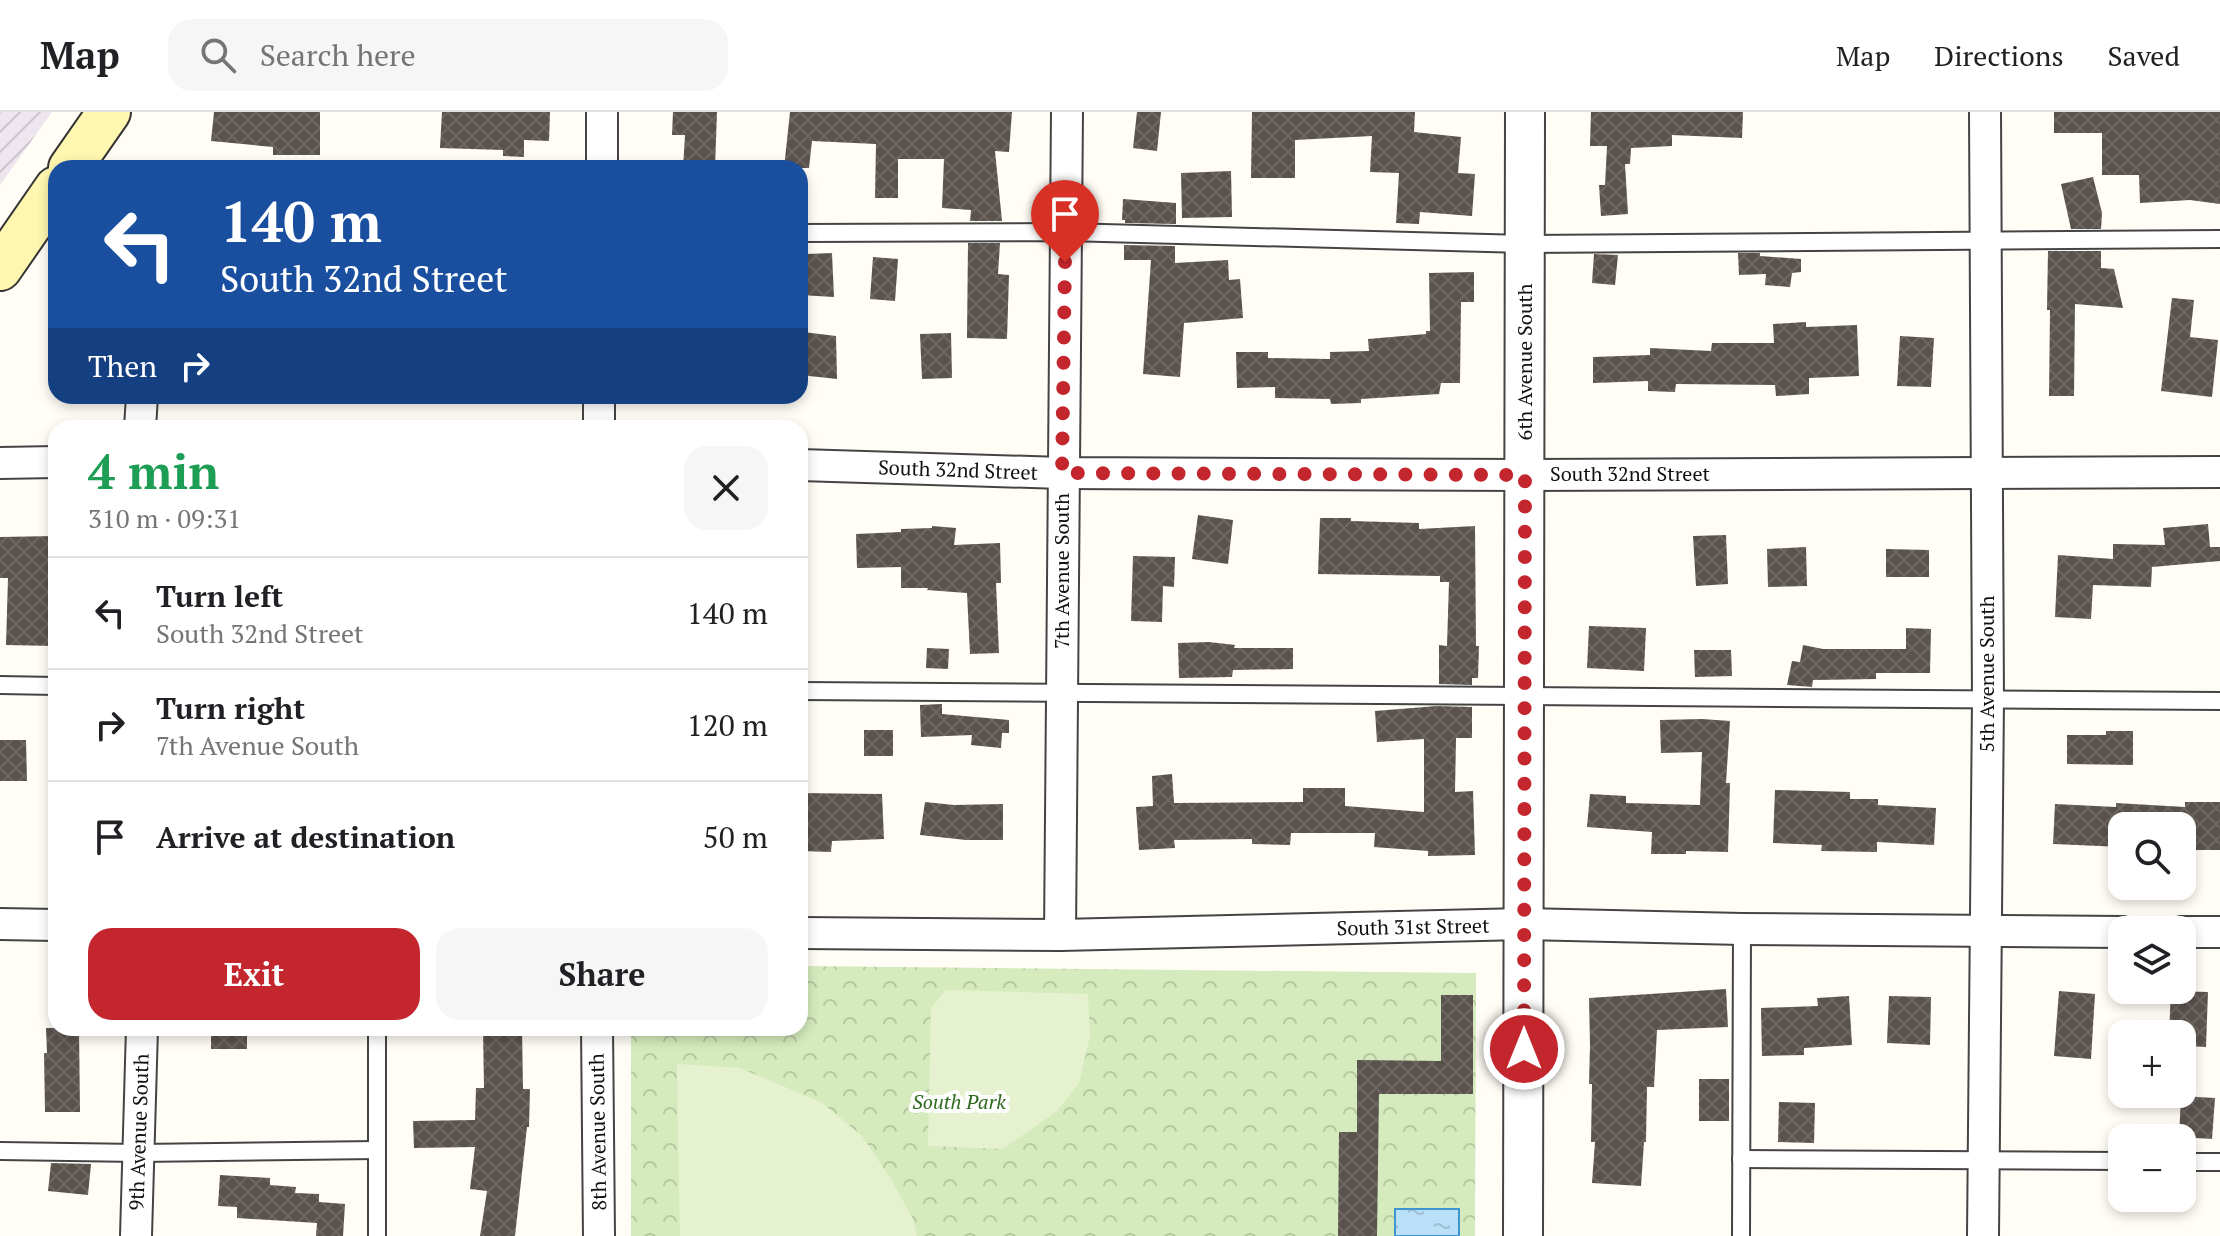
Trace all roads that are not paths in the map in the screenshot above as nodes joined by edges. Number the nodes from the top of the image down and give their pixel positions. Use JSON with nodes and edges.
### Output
{"nodes":[{"id":1,"x":109,"y":112,"type":"edge"},
{"id":2,"x":602,"y":112,"type":"edge"},
{"id":3,"x":1067,"y":112,"type":"edge"},
{"id":4,"x":1525,"y":112,"type":"edge"},
{"id":5,"x":1985,"y":112,"type":"edge"},
{"id":6,"x":76,"y":160,"type":"edge"},
{"id":7,"x":602,"y":160,"type":"edge"},
{"id":8,"x":48,"y":200,"type":"edge"},
{"id":9,"x":1066,"y":232,"type":"junction"},
{"id":10,"x":808,"y":233,"type":"edge"},
{"id":11,"x":2220,"y":239,"type":"edge"},
{"id":12,"x":1986,"y":240,"type":"junction"},
{"id":13,"x":1525,"y":244,"type":"junction"},
{"id":14,"x":0,"y":269,"type":"edge"},
{"id":15,"x":48,"y":462,"type":"edge"},
{"id":16,"x":0,"y":463,"type":"edge"},
{"id":17,"x":808,"y":465,"type":"edge"},
{"id":18,"x":1987,"y":472,"type":"junction"},
{"id":19,"x":2220,"y":472,"type":"edge"},
{"id":20,"x":1062,"y":473,"type":"junction"},
{"id":21,"x":1525,"y":475,"type":"junction"},
{"id":22,"x":0,"y":685,"type":"edge"},
{"id":23,"x":48,"y":686,"type":"edge"},
{"id":24,"x":808,"y":691,"type":"edge"},
{"id":25,"x":1061,"y":693,"type":"junction"},
{"id":26,"x":1524,"y":695,"type":"junction"},
{"id":27,"x":1988,"y":699,"type":"junction"},
{"id":28,"x":2220,"y":701,"type":"edge"},
{"id":29,"x":0,"y":924,"type":"edge"},
{"id":30,"x":1524,"y":924,"type":"junction"},
{"id":31,"x":48,"y":925,"type":"edge"},
{"id":32,"x":1742,"y":929,"type":"junction"},
{"id":33,"x":1986,"y":930,"type":"junction"},
{"id":34,"x":2108,"y":932,"type":"edge"},
{"id":35,"x":2196,"y":932,"type":"edge"},
{"id":36,"x":2220,"y":932,"type":"edge"},
{"id":37,"x":808,"y":933,"type":"edge"},
{"id":38,"x":1060,"y":935,"type":"junction"},
{"id":39,"x":142,"y":1036,"type":"edge"},
{"id":40,"x":377,"y":1036,"type":"edge"},
{"id":41,"x":597,"y":1036,"type":"edge"},
{"id":42,"x":377,"y":1150,"type":"junction"},
{"id":43,"x":0,"y":1151,"type":"edge"},
{"id":44,"x":139,"y":1153,"type":"junction"},
{"id":45,"x":1741,"y":1159,"type":"junction"},
{"id":46,"x":1984,"y":1160,"type":"junction"},
{"id":47,"x":2108,"y":1161,"type":"edge"},
{"id":48,"x":2196,"y":1162,"type":"edge"},
{"id":49,"x":2220,"y":1162,"type":"edge"},
{"id":50,"x":136,"y":1236,"type":"edge"},
{"id":51,"x":377,"y":1236,"type":"edge"},
{"id":52,"x":599,"y":1236,"type":"edge"},
{"id":53,"x":1523,"y":1236,"type":"edge"},
{"id":54,"x":1741,"y":1236,"type":"edge"},
{"id":55,"x":1983,"y":1236,"type":"edge"}],
"edges":[{"from":1,"to":6,"type":"main road"},
{"from":2,"to":7,"type":"street"},
{"from":3,"to":9,"type":"street","name":"7th Avenue South"},
{"from":4,"to":13,"type":"street","name":"6th Avenue South"},
{"from":5,"to":12,"type":"street","name":"5th Avenue South"},
{"from":8,"to":14,"type":"main road"},
{"from":9,"to":10,"type":"lane"},
{"from":9,"to":13,"type":"lane"},
{"from":9,"to":20,"type":"street","name":"7th Avenue South"},
{"from":11,"to":12,"type":"lane"},
{"from":12,"to":13,"type":"lane"},
{"from":12,"to":18,"type":"street","name":"5th Avenue South"},
{"from":13,"to":21,"type":"street","name":"6th Avenue South"},
{"from":15,"to":16,"type":"street"},
{"from":17,"to":20,"type":"street","name":"South 32nd Street"},
{"from":18,"to":19,"type":"street","name":"South 32nd Street"},
{"from":18,"to":21,"type":"street","name":"South 32nd Street"},
{"from":18,"to":27,"type":"street","name":"5th Avenue South"},
{"from":20,"to":21,"type":"street","name":"South 32nd Street"},
{"from":20,"to":25,"type":"street","name":"7th Avenue South"},
{"from":21,"to":26,"type":"street","name":"6th Avenue South"},
{"from":22,"to":23,"type":"lane"},
{"from":24,"to":25,"type":"lane"},
{"from":25,"to":26,"type":"lane"},
{"from":25,"to":38,"type":"street","name":"7th Avenue South"},
{"from":26,"to":27,"type":"lane"},
{"from":26,"to":30,"type":"street","name":"6th Avenue South"},
{"from":27,"to":28,"type":"lane"},
{"from":27,"to":33,"type":"street","name":"5th Avenue South"},
{"from":29,"to":31,"type":"street"},
{"from":30,"to":32,"type":"street","name":"South 31st Street"},
{"from":30,"to":38,"type":"street","name":"South 31st Street"},
{"from":30,"to":53,"type":"street","name":"6th Avenue South"},
{"from":32,"to":33,"type":"street","name":"South 31st Street"},
{"from":32,"to":45,"type":"lane"},
{"from":33,"to":34,"type":"street","name":"South 31st Street"},
{"from":33,"to":46,"type":"street","name":"5th Avenue South"},
{"from":35,"to":36,"type":"street"},
{"from":37,"to":38,"type":"street","name":"South 31st Street"},
{"from":39,"to":44,"type":"street","name":"9th Avenue South"},
{"from":40,"to":42,"type":"lane"},
{"from":41,"to":52,"type":"street","name":"8th Avenue South"},
{"from":42,"to":44,"type":"lane"},
{"from":42,"to":51,"type":"lane"},
{"from":43,"to":44,"type":"lane"},
{"from":44,"to":50,"type":"street","name":"9th Avenue South"},
{"from":45,"to":46,"type":"lane"},
{"from":45,"to":54,"type":"lane"},
{"from":46,"to":47,"type":"lane"},
{"from":46,"to":55,"type":"street","name":"5th Avenue South"},
{"from":48,"to":49,"type":"lane"}]}
